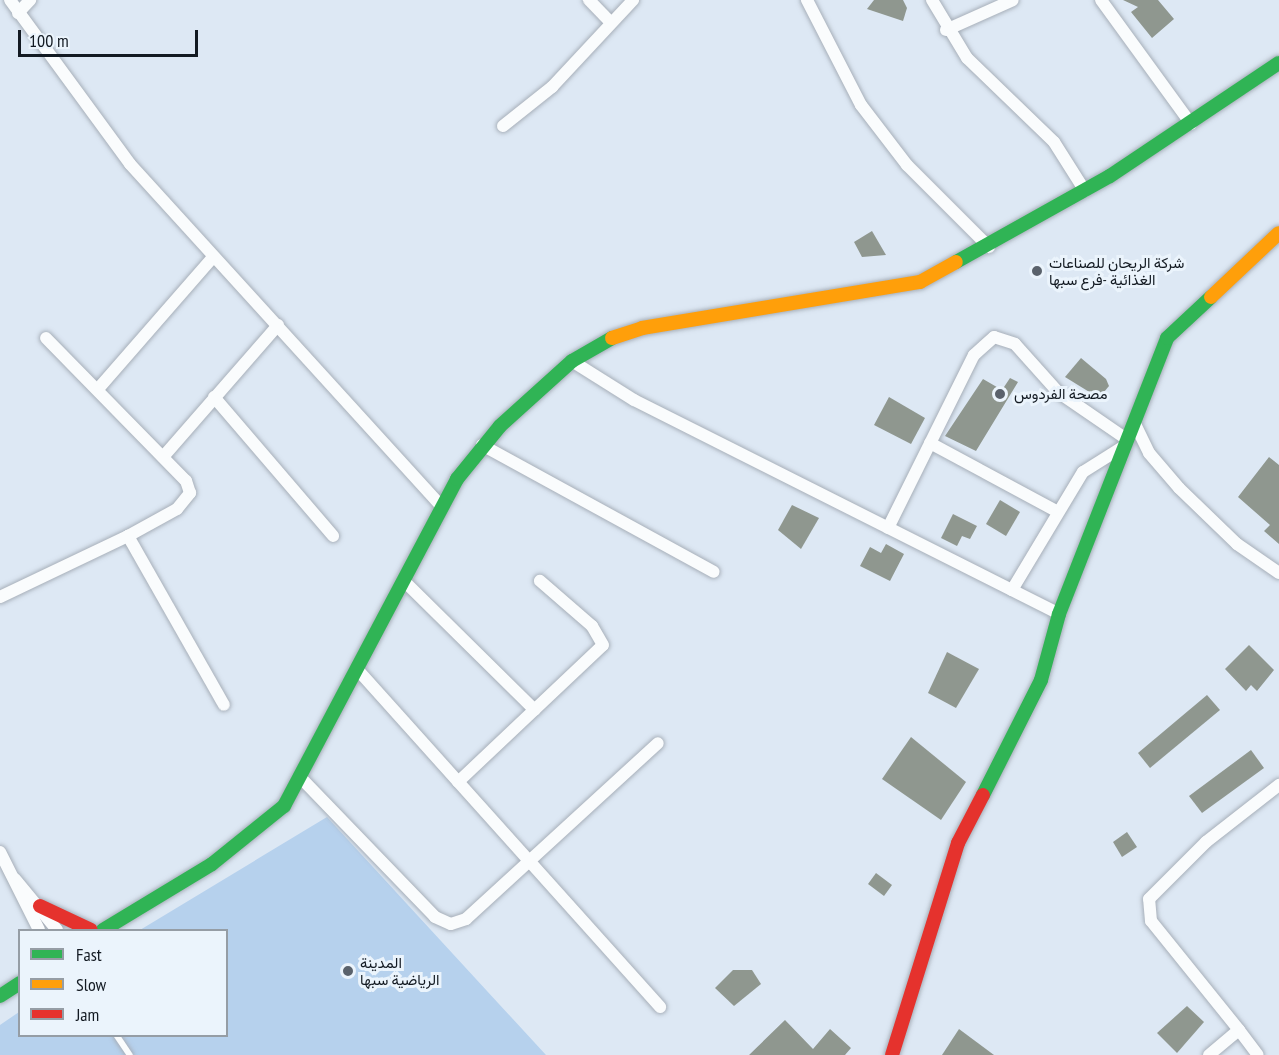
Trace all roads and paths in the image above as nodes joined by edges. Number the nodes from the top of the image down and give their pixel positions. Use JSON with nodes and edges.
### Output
{"nodes":[{"id":1,"x":10,"y":0,"type":"edge"},
{"id":2,"x":30,"y":0,"type":"edge"},
{"id":3,"x":589,"y":0,"type":"edge"},
{"id":4,"x":633,"y":0,"type":"edge"},
{"id":5,"x":807,"y":0,"type":"edge"},
{"id":6,"x":932,"y":0,"type":"edge"},
{"id":7,"x":1012,"y":0,"type":"edge"},
{"id":8,"x":1101,"y":0,"type":"edge"},
{"id":9,"x":18,"y":13,"type":"junction"},
{"id":10,"x":609,"y":21,"type":"junction"},
{"id":11,"x":946,"y":30,"type":"junction"},
{"id":12,"x":1279,"y":63,"type":"edge"},
{"id":13,"x":1191,"y":124,"type":"junction"},
{"id":14,"x":503,"y":126,"type":"dead end"},
{"id":15,"x":1085,"y":191,"type":"junction"},
{"id":16,"x":1279,"y":233,"type":"edge"},
{"id":17,"x":989,"y":247,"type":"junction"},
{"id":18,"x":213,"y":257,"type":"junction"},
{"id":19,"x":278,"y":325,"type":"junction"},
{"id":20,"x":46,"y":338,"type":"dead end"},
{"id":21,"x":572,"y":361,"type":"junction"},
{"id":22,"x":98,"y":389,"type":"junction"},
{"id":23,"x":214,"y":397,"type":"junction"},
{"id":24,"x":1134,"y":422,"type":"junction"},
{"id":25,"x":1123,"y":443,"type":"junction"},
{"id":26,"x":930,"y":444,"type":"junction"},
{"id":27,"x":482,"y":445,"type":"junction"},
{"id":28,"x":163,"y":457,"type":"junction"},
{"id":29,"x":442,"y":507,"type":"junction"},
{"id":30,"x":1058,"y":512,"type":"junction"},
{"id":31,"x":888,"y":528,"type":"junction"},
{"id":32,"x":128,"y":536,"type":"junction"},
{"id":33,"x":333,"y":536,"type":"dead end"},
{"id":34,"x":714,"y":572,"type":"dead end"},
{"id":35,"x":1279,"y":573,"type":"edge"},
{"id":36,"x":403,"y":580,"type":"junction"},
{"id":37,"x":540,"y":581,"type":"dead end"},
{"id":38,"x":1011,"y":590,"type":"junction"},
{"id":39,"x":0,"y":597,"type":"edge"},
{"id":40,"x":1059,"y":614,"type":"junction"},
{"id":41,"x":357,"y":669,"type":"junction"},
{"id":42,"x":224,"y":705,"type":"dead end"},
{"id":43,"x":535,"y":710,"type":"junction"},
{"id":44,"x":658,"y":743,"type":"dead end"},
{"id":45,"x":301,"y":778,"type":"junction"},
{"id":46,"x":458,"y":782,"type":"junction"},
{"id":47,"x":1279,"y":785,"type":"edge"},
{"id":48,"x":0,"y":852,"type":"edge"},
{"id":49,"x":530,"y":861,"type":"junction"},
{"id":50,"x":14,"y":878,"type":"junction"},
{"id":51,"x":40,"y":906,"type":"junction"},
{"id":52,"x":39,"y":929,"type":"edge"},
{"id":53,"x":56,"y":929,"type":"edge"},
{"id":54,"x":89,"y":929,"type":"edge"},
{"id":55,"x":105,"y":929,"type":"edge"},
{"id":56,"x":18,"y":984,"type":"edge"},
{"id":57,"x":0,"y":996,"type":"edge"},
{"id":58,"x":660,"y":1006,"type":"dead end"},
{"id":59,"x":1239,"y":1030,"type":"junction"},
{"id":60,"x":118,"y":1037,"type":"edge"},
{"id":61,"x":130,"y":1055,"type":"edge"},
{"id":62,"x":892,"y":1055,"type":"edge"},
{"id":63,"x":1209,"y":1055,"type":"edge"},
{"id":64,"x":1258,"y":1055,"type":"edge"}],
"edges":[{"from":1,"to":9,"type":"street"},
{"from":2,"to":9,"type":"street"},
{"from":3,"to":10,"type":"street"},
{"from":4,"to":10,"type":"street"},
{"from":5,"to":17,"type":"street"},
{"from":6,"to":11,"type":"street"},
{"from":7,"to":11,"type":"street"},
{"from":8,"to":13,"type":"street"},
{"from":9,"to":18,"type":"street"},
{"from":10,"to":14,"type":"street"},
{"from":11,"to":15,"type":"street"},
{"from":12,"to":13,"type":"street"},
{"from":13,"to":15,"type":"street"},
{"from":15,"to":17,"type":"street"},
{"from":16,"to":24,"type":"street"},
{"from":17,"to":21,"type":"street"},
{"from":18,"to":19,"type":"street"},
{"from":18,"to":22,"type":"street"},
{"from":19,"to":23,"type":"street"},
{"from":19,"to":29,"type":"street"},
{"from":20,"to":22,"type":"street"},
{"from":21,"to":27,"type":"street"},
{"from":21,"to":31,"type":"street"},
{"from":22,"to":28,"type":"street"},
{"from":23,"to":28,"type":"street"},
{"from":23,"to":33,"type":"street"},
{"from":24,"to":25,"type":"street"},
{"from":24,"to":35,"type":"street"},
{"from":25,"to":26,"type":"street"},
{"from":25,"to":30,"type":"street"},
{"from":25,"to":40,"type":"street"},
{"from":26,"to":30,"type":"street"},
{"from":26,"to":31,"type":"street"},
{"from":27,"to":29,"type":"street"},
{"from":27,"to":34,"type":"street"},
{"from":28,"to":32,"type":"street"},
{"from":29,"to":36,"type":"street"},
{"from":30,"to":38,"type":"street"},
{"from":31,"to":38,"type":"street"},
{"from":32,"to":39,"type":"street"},
{"from":32,"to":42,"type":"street"},
{"from":36,"to":41,"type":"street"},
{"from":36,"to":43,"type":"street"},
{"from":37,"to":43,"type":"street"},
{"from":38,"to":40,"type":"street"},
{"from":40,"to":62,"type":"street"},
{"from":41,"to":45,"type":"street"},
{"from":41,"to":46,"type":"street"},
{"from":43,"to":46,"type":"street"},
{"from":44,"to":49,"type":"street"},
{"from":45,"to":49,"type":"street"},
{"from":45,"to":55,"type":"street"},
{"from":46,"to":49,"type":"street"},
{"from":47,"to":59,"type":"street"},
{"from":48,"to":50,"type":"street"},
{"from":49,"to":58,"type":"street"},
{"from":50,"to":51,"type":"street"},
{"from":50,"to":52,"type":"street"},
{"from":51,"to":53,"type":"street"},
{"from":51,"to":54,"type":"street"},
{"from":56,"to":57,"type":"street"},
{"from":59,"to":63,"type":"street"},
{"from":59,"to":64,"type":"street"},
{"from":60,"to":61,"type":"lane"}]}
